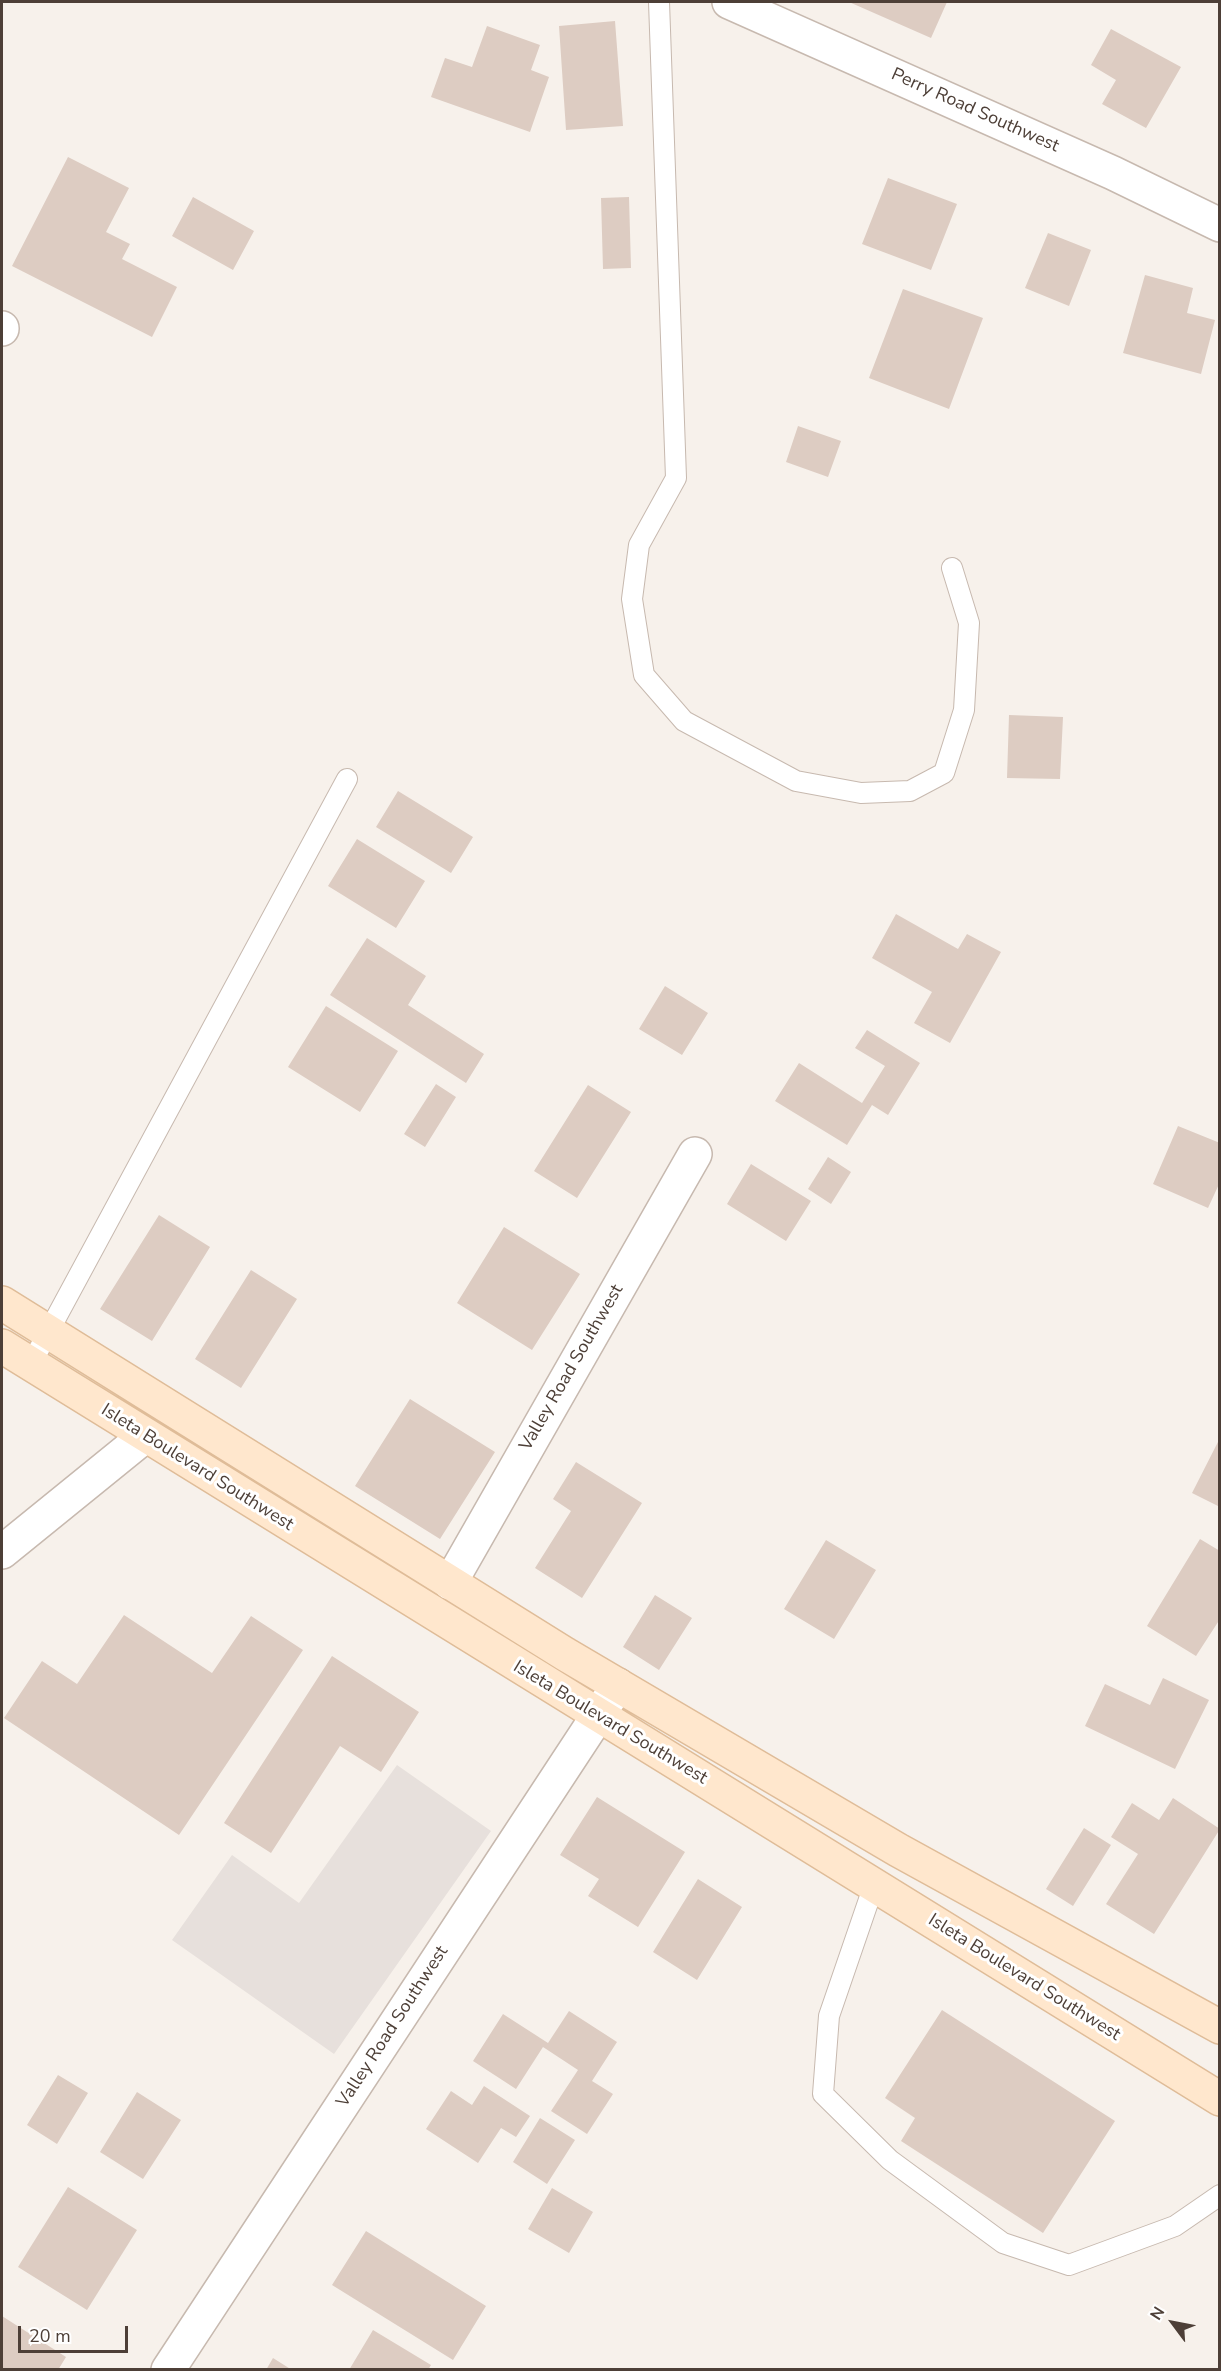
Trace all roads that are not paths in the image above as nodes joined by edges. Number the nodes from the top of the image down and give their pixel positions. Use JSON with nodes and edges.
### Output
{"nodes":[{"id":1,"x":659,"y":2,"type":"edge"},
{"id":2,"x":729,"y":2,"type":"edge"},
{"id":3,"x":1220,"y":225,"type":"edge"},
{"id":4,"x":952,"y":568,"type":"dead end"},
{"id":5,"x":346,"y":778,"type":"dead end"},
{"id":6,"x":695,"y":1154,"type":"dead end"},
{"id":7,"x":2,"y":1303,"type":"edge"},
{"id":8,"x":48,"y":1332,"type":"junction"},
{"id":9,"x":2,"y":1346,"type":"edge"},
{"id":10,"x":31,"y":1364,"type":"junction"},
{"id":11,"x":145,"y":1436,"type":"junction"},
{"id":12,"x":2,"y":1552,"type":"edge"},
{"id":13,"x":450,"y":1583,"type":"junction"},
{"id":14,"x":618,"y":1685,"type":"junction"},
{"id":15,"x":598,"y":1716,"type":"junction"},
{"id":16,"x":874,"y":1885,"type":"junction"},
{"id":17,"x":1219,"y":2022,"type":"edge"},
{"id":18,"x":1220,"y":2099,"type":"edge"},
{"id":19,"x":1220,"y":2195,"type":"edge"},
{"id":20,"x":168,"y":2370,"type":"edge"}],
"edges":[{"from":1,"to":4,"type":"lane"},
{"from":2,"to":3,"type":"street","name":"Perry Road Southwest"},
{"from":5,"to":8,"type":"lane"},
{"from":6,"to":13,"type":"street","name":"Valley Road Southwest"},
{"from":7,"to":8,"type":"main road","name":"Isleta Boulevard Southwest"},
{"from":8,"to":10,"type":"lane"},
{"from":8,"to":13,"type":"main road","name":"Isleta Boulevard Southwest"},
{"from":9,"to":10,"type":"main road","name":"Isleta Boulevard Southwest"},
{"from":10,"to":11,"type":"main road","name":"Isleta Boulevard Southwest"},
{"from":11,"to":12,"type":"street"},
{"from":11,"to":15,"type":"main road","name":"Isleta Boulevard Southwest"},
{"from":13,"to":14,"type":"main road","name":"Isleta Boulevard Southwest"},
{"from":14,"to":15,"type":"street","name":"Valley Road Southwest"},
{"from":14,"to":17,"type":"main road","name":"Isleta Boulevard Southwest"},
{"from":15,"to":16,"type":"main road","name":"Isleta Boulevard Southwest"},
{"from":15,"to":20,"type":"street","name":"Valley Road Southwest"},
{"from":16,"to":18,"type":"main road","name":"Isleta Boulevard Southwest"},
{"from":16,"to":19,"type":"lane"}]}
